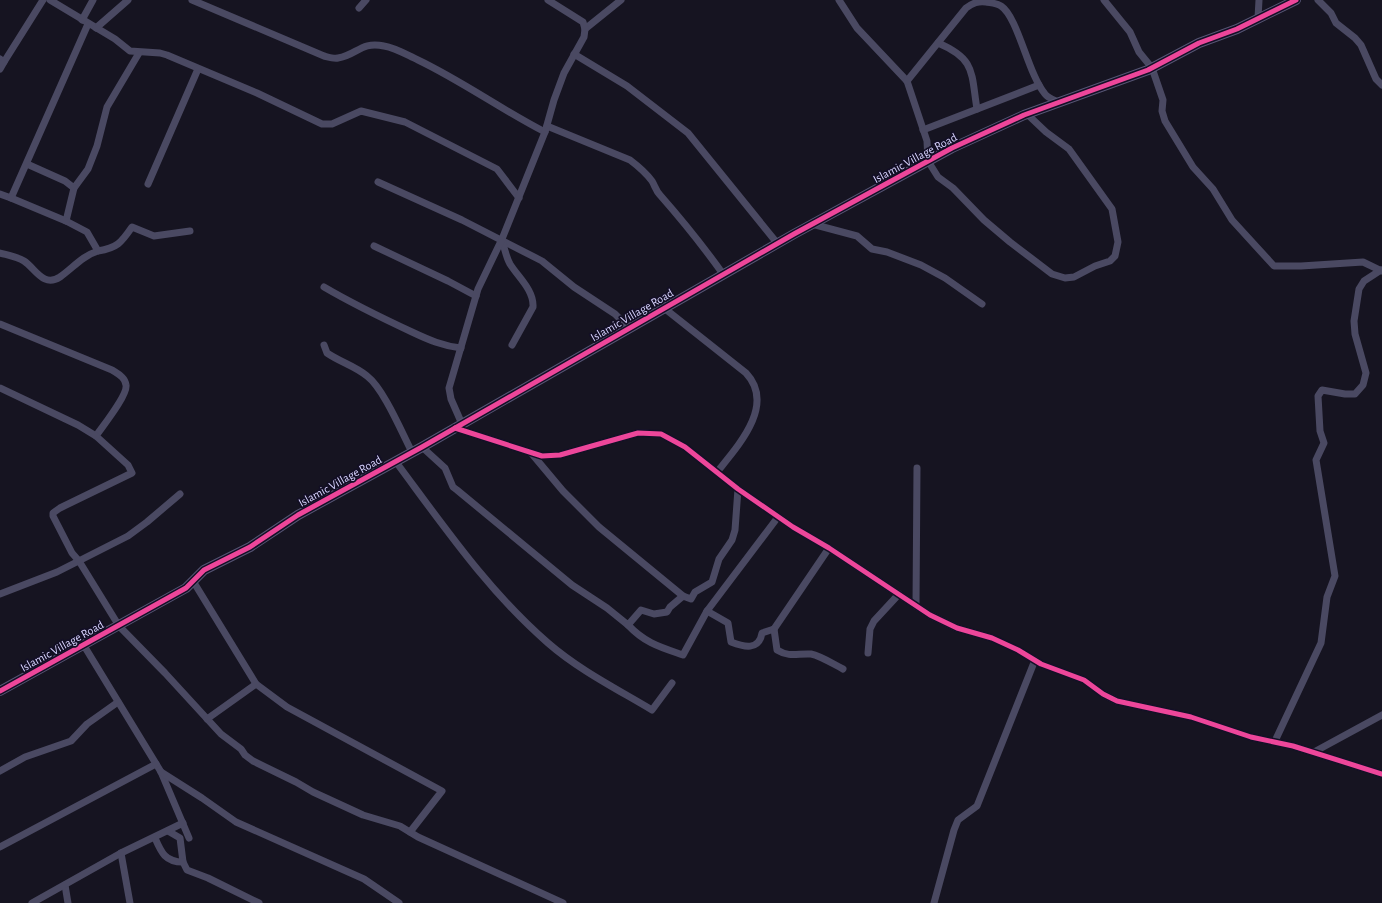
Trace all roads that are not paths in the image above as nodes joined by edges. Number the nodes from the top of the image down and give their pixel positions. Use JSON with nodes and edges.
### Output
{"nodes":[{"id":1,"x":43,"y":0,"type":"edge"},
{"id":2,"x":50,"y":0,"type":"edge"},
{"id":3,"x":93,"y":0,"type":"edge"},
{"id":4,"x":128,"y":0,"type":"edge"},
{"id":5,"x":192,"y":0,"type":"edge"},
{"id":6,"x":366,"y":0,"type":"edge"},
{"id":7,"x":548,"y":0,"type":"edge"},
{"id":8,"x":621,"y":0,"type":"edge"},
{"id":9,"x":839,"y":0,"type":"edge"},
{"id":10,"x":1104,"y":0,"type":"edge"},
{"id":11,"x":1259,"y":0,"type":"edge"},
{"id":12,"x":1296,"y":0,"type":"edge"},
{"id":13,"x":1318,"y":0,"type":"edge"},
{"id":14,"x":359,"y":8,"type":"dead end"},
{"id":15,"x":1258,"y":18,"type":"junction"},
{"id":16,"x":85,"y":22,"type":"junction"},
{"id":17,"x":96,"y":28,"type":"junction"},
{"id":18,"x":585,"y":29,"type":"junction"},
{"id":19,"x":938,"y":43,"type":"junction"},
{"id":20,"x":138,"y":53,"type":"junction"},
{"id":21,"x":574,"y":54,"type":"junction"},
{"id":22,"x":2,"y":60,"type":"edge"},
{"id":23,"x":1152,"y":68,"type":"junction"},
{"id":24,"x":0,"y":69,"type":"edge"},
{"id":25,"x":198,"y":69,"type":"junction"},
{"id":26,"x":906,"y":81,"type":"junction"},
{"id":27,"x":1039,"y":85,"type":"junction"},
{"id":28,"x":1382,"y":85,"type":"edge"},
{"id":29,"x":1058,"y":102,"type":"junction"},
{"id":30,"x":977,"y":109,"type":"junction"},
{"id":31,"x":1027,"y":114,"type":"junction"},
{"id":32,"x":546,"y":129,"type":"junction"},
{"id":33,"x":923,"y":130,"type":"junction"},
{"id":34,"x":928,"y":162,"type":"junction"},
{"id":35,"x":27,"y":164,"type":"junction"},
{"id":36,"x":378,"y":182,"type":"dead end"},
{"id":37,"x":148,"y":184,"type":"dead end"},
{"id":38,"x":74,"y":188,"type":"junction"},
{"id":39,"x":0,"y":194,"type":"edge"},
{"id":40,"x":11,"y":198,"type":"junction"},
{"id":41,"x":518,"y":198,"type":"junction"},
{"id":42,"x":66,"y":221,"type":"junction"},
{"id":43,"x":812,"y":224,"type":"junction"},
{"id":44,"x":190,"y":231,"type":"dead end"},
{"id":45,"x":502,"y":239,"type":"junction"},
{"id":46,"x":777,"y":243,"type":"junction"},
{"id":47,"x":374,"y":246,"type":"dead end"},
{"id":48,"x":98,"y":251,"type":"junction"},
{"id":49,"x":0,"y":253,"type":"edge"},
{"id":50,"x":1382,"y":270,"type":"edge"},
{"id":51,"x":723,"y":274,"type":"junction"},
{"id":52,"x":324,"y":288,"type":"dead end"},
{"id":53,"x":476,"y":296,"type":"junction"},
{"id":54,"x":982,"y":304,"type":"dead end"},
{"id":55,"x":664,"y":308,"type":"junction"},
{"id":56,"x":0,"y":324,"type":"edge"},
{"id":57,"x":629,"y":328,"type":"junction"},
{"id":58,"x":324,"y":345,"type":"dead end"},
{"id":59,"x":512,"y":345,"type":"dead end"},
{"id":60,"x":461,"y":348,"type":"junction"},
{"id":61,"x":0,"y":388,"type":"edge"},
{"id":62,"x":458,"y":426,"type":"junction"},
{"id":63,"x":96,"y":436,"type":"junction"},
{"id":64,"x":422,"y":447,"type":"junction"},
{"id":65,"x":412,"y":452,"type":"junction"},
{"id":66,"x":532,"y":454,"type":"junction"},
{"id":67,"x":396,"y":462,"type":"junction"},
{"id":68,"x":917,"y":468,"type":"dead end"},
{"id":69,"x":717,"y":472,"type":"junction"},
{"id":70,"x":738,"y":489,"type":"junction"},
{"id":71,"x":180,"y":494,"type":"dead end"},
{"id":72,"x":778,"y":517,"type":"junction"},
{"id":73,"x":829,"y":548,"type":"junction"},
{"id":74,"x":79,"y":561,"type":"junction"},
{"id":75,"x":193,"y":581,"type":"junction"},
{"id":76,"x":0,"y":594,"type":"edge"},
{"id":77,"x":899,"y":594,"type":"junction"},
{"id":78,"x":683,"y":596,"type":"junction"},
{"id":79,"x":916,"y":606,"type":"junction"},
{"id":80,"x":707,"y":611,"type":"junction"},
{"id":81,"x":628,"y":625,"type":"junction"},
{"id":82,"x":119,"y":626,"type":"junction"},
{"id":83,"x":774,"y":629,"type":"junction"},
{"id":84,"x":83,"y":644,"type":"junction"},
{"id":85,"x":868,"y":653,"type":"dead end"},
{"id":86,"x":1035,"y":660,"type":"junction"},
{"id":87,"x":843,"y":669,"type":"dead end"},
{"id":88,"x":672,"y":683,"type":"dead end"},
{"id":89,"x":256,"y":684,"type":"junction"},
{"id":90,"x":0,"y":691,"type":"edge"},
{"id":91,"x":118,"y":702,"type":"junction"},
{"id":92,"x":1382,"y":715,"type":"edge"},
{"id":93,"x":207,"y":719,"type":"junction"},
{"id":94,"x":1274,"y":741,"type":"junction"},
{"id":95,"x":1314,"y":752,"type":"junction"},
{"id":96,"x":156,"y":764,"type":"junction"},
{"id":97,"x":0,"y":771,"type":"edge"},
{"id":98,"x":161,"y":772,"type":"junction"},
{"id":99,"x":1382,"y":774,"type":"edge"},
{"id":100,"x":184,"y":823,"type":"junction"},
{"id":101,"x":168,"y":831,"type":"junction"},
{"id":102,"x":410,"y":832,"type":"junction"},
{"id":103,"x":155,"y":838,"type":"junction"},
{"id":104,"x":189,"y":838,"type":"dead end"},
{"id":105,"x":0,"y":847,"type":"edge"},
{"id":106,"x":121,"y":853,"type":"junction"},
{"id":107,"x":183,"y":862,"type":"junction"},
{"id":108,"x":65,"y":885,"type":"junction"},
{"id":109,"x":32,"y":903,"type":"edge"},
{"id":110,"x":68,"y":903,"type":"edge"},
{"id":111,"x":130,"y":903,"type":"edge"},
{"id":112,"x":259,"y":903,"type":"edge"},
{"id":113,"x":399,"y":903,"type":"edge"},
{"id":114,"x":563,"y":903,"type":"edge"},
{"id":115,"x":934,"y":903,"type":"edge"}],
"edges":[{"from":1,"to":22,"type":"street"},
{"from":2,"to":16,"type":"street"},
{"from":3,"to":16,"type":"street"},
{"from":4,"to":17,"type":"street"},
{"from":5,"to":32,"type":"street"},
{"from":6,"to":14,"type":"street"},
{"from":7,"to":18,"type":"street"},
{"from":8,"to":18,"type":"street"},
{"from":9,"to":26,"type":"street"},
{"from":10,"to":23,"type":"street"},
{"from":11,"to":15,"type":"street"},
{"from":12,"to":15,"type":"street","name":"Islamic Village Road"},
{"from":13,"to":28,"type":"street"},
{"from":15,"to":23,"type":"street","name":"Islamic Village Road"},
{"from":16,"to":17,"type":"street"},
{"from":16,"to":35,"type":"street"},
{"from":17,"to":20,"type":"street"},
{"from":18,"to":21,"type":"street"},
{"from":19,"to":26,"type":"street"},
{"from":19,"to":27,"type":"street"},
{"from":19,"to":30,"type":"street"},
{"from":20,"to":25,"type":"street"},
{"from":20,"to":38,"type":"street"},
{"from":21,"to":32,"type":"street"},
{"from":21,"to":46,"type":"street"},
{"from":22,"to":24,"type":"street"},
{"from":23,"to":29,"type":"street","name":"Islamic Village Road"},
{"from":23,"to":50,"type":"street"},
{"from":25,"to":37,"type":"street"},
{"from":25,"to":41,"type":"street"},
{"from":26,"to":33,"type":"street"},
{"from":27,"to":29,"type":"street"},
{"from":27,"to":30,"type":"street"},
{"from":29,"to":31,"type":"street","name":"Islamic Village Road"},
{"from":30,"to":33,"type":"street"},
{"from":31,"to":34,"type":"street","name":"Islamic Village Road"},
{"from":31,"to":34,"type":"street"},
{"from":32,"to":41,"type":"street"},
{"from":32,"to":51,"type":"street"},
{"from":33,"to":34,"type":"street"},
{"from":34,"to":43,"type":"street","name":"Islamic Village Road"},
{"from":35,"to":38,"type":"street"},
{"from":35,"to":40,"type":"street"},
{"from":36,"to":45,"type":"street"},
{"from":38,"to":42,"type":"street"},
{"from":39,"to":40,"type":"street"},
{"from":40,"to":42,"type":"street"},
{"from":41,"to":45,"type":"street"},
{"from":42,"to":48,"type":"street"},
{"from":43,"to":46,"type":"street","name":"Islamic Village Road"},
{"from":43,"to":54,"type":"street"},
{"from":44,"to":48,"type":"street"},
{"from":45,"to":53,"type":"street"},
{"from":45,"to":57,"type":"street"},
{"from":45,"to":59,"type":"street"},
{"from":46,"to":51,"type":"street","name":"Islamic Village Road"},
{"from":47,"to":53,"type":"street"},
{"from":48,"to":49,"type":"street"},
{"from":50,"to":94,"type":"street"},
{"from":51,"to":55,"type":"street","name":"Islamic Village Road"},
{"from":52,"to":60,"type":"street"},
{"from":53,"to":60,"type":"street"},
{"from":55,"to":57,"type":"street","name":"Islamic Village Road"},
{"from":55,"to":69,"type":"street"},
{"from":56,"to":63,"type":"street"},
{"from":57,"to":62,"type":"street","name":"Islamic Village Road"},
{"from":58,"to":65,"type":"street"},
{"from":60,"to":62,"type":"street"},
{"from":61,"to":63,"type":"street"},
{"from":62,"to":64,"type":"street","name":"Islamic Village Road"},
{"from":62,"to":66,"type":"street"},
{"from":63,"to":74,"type":"street"},
{"from":64,"to":65,"type":"street","name":"Islamic Village Road"},
{"from":64,"to":81,"type":"street"},
{"from":65,"to":67,"type":"street","name":"Islamic Village Road"},
{"from":66,"to":69,"type":"street"},
{"from":66,"to":78,"type":"street"},
{"from":67,"to":75,"type":"street","name":"Islamic Village Road"},
{"from":67,"to":88,"type":"street"},
{"from":68,"to":79,"type":"street"},
{"from":69,"to":70,"type":"street"},
{"from":70,"to":72,"type":"street"},
{"from":70,"to":78,"type":"street"},
{"from":71,"to":74,"type":"street"},
{"from":72,"to":73,"type":"street"},
{"from":72,"to":80,"type":"street"},
{"from":73,"to":77,"type":"street"},
{"from":73,"to":83,"type":"street"},
{"from":74,"to":76,"type":"street"},
{"from":74,"to":82,"type":"street"},
{"from":75,"to":82,"type":"street","name":"Islamic Village Road"},
{"from":75,"to":89,"type":"street"},
{"from":77,"to":79,"type":"street"},
{"from":77,"to":85,"type":"street"},
{"from":78,"to":81,"type":"street"},
{"from":79,"to":86,"type":"street"},
{"from":80,"to":81,"type":"street"},
{"from":80,"to":83,"type":"street"},
{"from":82,"to":84,"type":"street","name":"Islamic Village Road"},
{"from":82,"to":93,"type":"street"},
{"from":83,"to":87,"type":"street"},
{"from":84,"to":90,"type":"street","name":"Islamic Village Road"},
{"from":84,"to":91,"type":"street"},
{"from":86,"to":94,"type":"street"},
{"from":86,"to":115,"type":"street"},
{"from":89,"to":93,"type":"street"},
{"from":89,"to":102,"type":"street"},
{"from":91,"to":96,"type":"street"},
{"from":91,"to":97,"type":"street"},
{"from":92,"to":95,"type":"street"},
{"from":93,"to":102,"type":"street"},
{"from":94,"to":95,"type":"street"},
{"from":95,"to":99,"type":"street"},
{"from":96,"to":98,"type":"street"},
{"from":96,"to":105,"type":"street"},
{"from":98,"to":100,"type":"street"},
{"from":98,"to":113,"type":"street"},
{"from":100,"to":101,"type":"street"},
{"from":100,"to":104,"type":"street"},
{"from":101,"to":103,"type":"street"},
{"from":101,"to":107,"type":"street"},
{"from":102,"to":114,"type":"street"},
{"from":103,"to":106,"type":"street"},
{"from":103,"to":107,"type":"street"},
{"from":106,"to":108,"type":"street"},
{"from":106,"to":111,"type":"street"},
{"from":107,"to":112,"type":"street"},
{"from":108,"to":109,"type":"street"},
{"from":108,"to":110,"type":"street"}]}
